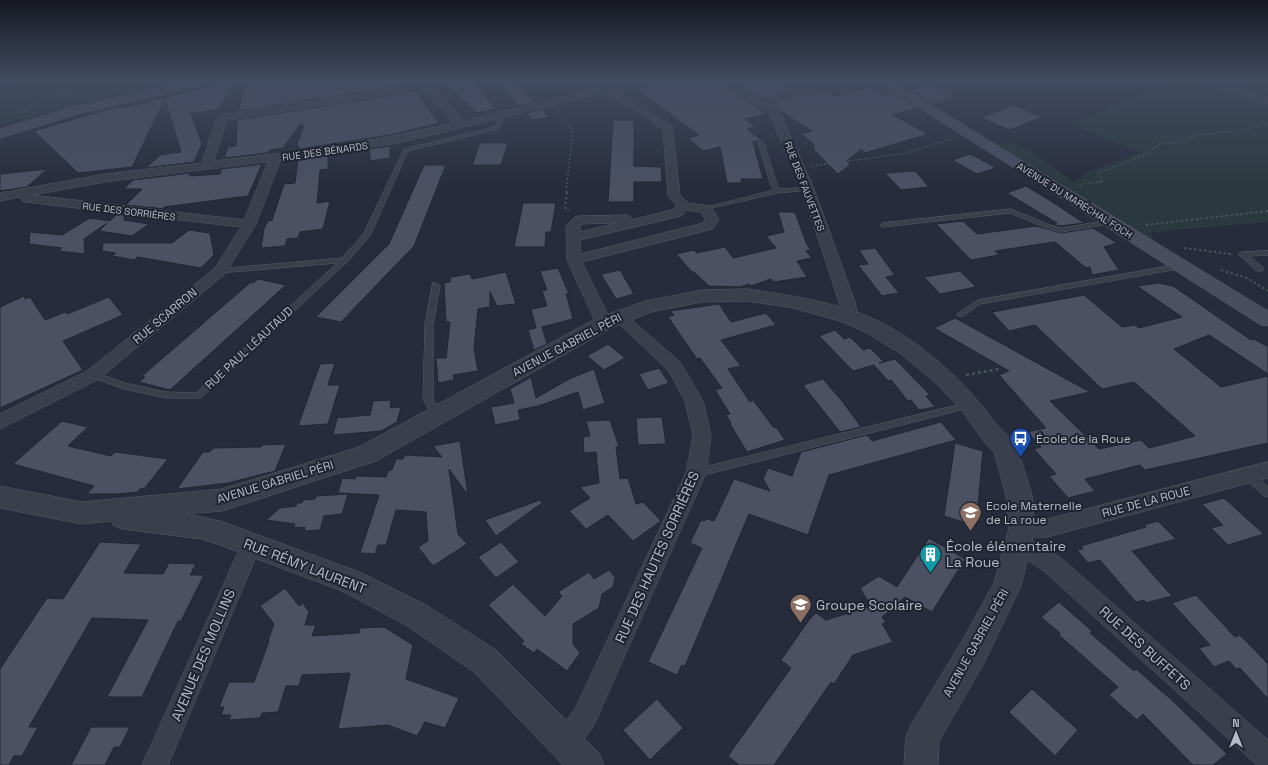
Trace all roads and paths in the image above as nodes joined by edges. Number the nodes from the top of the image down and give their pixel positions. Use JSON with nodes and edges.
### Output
{"nodes":[{"id":1,"x":59,"y":116,"type":"edge"},
{"id":2,"x":239,"y":116,"type":"edge"},
{"id":3,"x":453,"y":116,"type":"edge"},
{"id":4,"x":501,"y":116,"type":"edge"},
{"id":5,"x":558,"y":116,"type":"edge"},
{"id":6,"x":649,"y":116,"type":"edge"},
{"id":7,"x":776,"y":116,"type":"edge"},
{"id":8,"x":940,"y":116,"type":"edge"},
{"id":9,"x":495,"y":117,"type":"junction"},
{"id":10,"x":1268,"y":122,"type":"edge"},
{"id":11,"x":461,"y":126,"type":"junction"},
{"id":12,"x":0,"y":134,"type":"edge"},
{"id":13,"x":969,"y":134,"type":"junction"},
{"id":14,"x":398,"y":140,"type":"junction"},
{"id":15,"x":761,"y":143,"type":"dead end"},
{"id":16,"x":406,"y":150,"type":"junction"},
{"id":17,"x":275,"y":158,"type":"junction"},
{"id":18,"x":207,"y":167,"type":"junction"},
{"id":19,"x":800,"y":168,"type":"junction"},
{"id":20,"x":808,"y":189,"type":"junction"},
{"id":21,"x":778,"y":191,"type":"junction"},
{"id":22,"x":1065,"y":193,"type":"junction"},
{"id":23,"x":5,"y":196,"type":"edge"},
{"id":24,"x":684,"y":206,"type":"junction"},
{"id":25,"x":705,"y":209,"type":"junction"},
{"id":26,"x":1268,"y":211,"type":"edge"},
{"id":27,"x":580,"y":220,"type":"junction"},
{"id":28,"x":645,"y":220,"type":"junction"},
{"id":29,"x":248,"y":224,"type":"junction"},
{"id":30,"x":883,"y":225,"type":"dead end"},
{"id":31,"x":1115,"y":225,"type":"junction"},
{"id":32,"x":573,"y":238,"type":"junction"},
{"id":33,"x":1158,"y":251,"type":"junction"},
{"id":34,"x":1268,"y":253,"type":"edge"},
{"id":35,"x":1242,"y":254,"type":"junction"},
{"id":36,"x":344,"y":260,"type":"junction"},
{"id":37,"x":574,"y":260,"type":"junction"},
{"id":38,"x":1181,"y":266,"type":"junction"},
{"id":39,"x":1217,"y":269,"type":"dead end"},
{"id":40,"x":1260,"y":269,"type":"dead end"},
{"id":41,"x":220,"y":271,"type":"junction"},
{"id":42,"x":436,"y":285,"type":"dead end"},
{"id":43,"x":1268,"y":291,"type":"edge"},
{"id":44,"x":961,"y":314,"type":"dead end"},
{"id":45,"x":850,"y":317,"type":"junction"},
{"id":46,"x":611,"y":320,"type":"junction"},
{"id":47,"x":1268,"y":320,"type":"edge"},
{"id":48,"x":999,"y":369,"type":"dead end"},
{"id":49,"x":93,"y":376,"type":"junction"},
{"id":50,"x":945,"y":379,"type":"junction"},
{"id":51,"x":970,"y":405,"type":"junction"},
{"id":52,"x":436,"y":416,"type":"junction"},
{"id":53,"x":0,"y":422,"type":"edge"},
{"id":54,"x":1268,"y":470,"type":"edge"},
{"id":55,"x":696,"y":472,"type":"junction"},
{"id":56,"x":1248,"y":475,"type":"junction"},
{"id":57,"x":1268,"y":493,"type":"edge"},
{"id":58,"x":0,"y":497,"type":"edge"},
{"id":59,"x":222,"y":500,"type":"junction"},
{"id":60,"x":82,"y":513,"type":"junction"},
{"id":61,"x":202,"y":528,"type":"junction"},
{"id":62,"x":1020,"y":536,"type":"junction"},
{"id":63,"x":251,"y":545,"type":"junction"},
{"id":64,"x":565,"y":743,"type":"junction"},
{"id":65,"x":1268,"y":758,"type":"edge"},
{"id":66,"x":155,"y":765,"type":"edge"},
{"id":67,"x":587,"y":765,"type":"edge"},
{"id":68,"x":921,"y":765,"type":"edge"}],
"edges":[{"from":1,"to":12,"type":"main road"},
{"from":2,"to":18,"type":"street"},
{"from":3,"to":11,"type":"street"},
{"from":4,"to":9,"type":"street","name":"RUE DES BÉNARDS"},
{"from":5,"to":27,"type":"path"},
{"from":6,"to":24,"type":"street"},
{"from":7,"to":19,"type":"street","name":"RUE DES FAUVETTES"},
{"from":8,"to":13,"type":"main road","name":"AVENUE DU MARÉCHAL FOCH"},
{"from":9,"to":11,"type":"street","name":"RUE DES BÉNARDS"},
{"from":9,"to":16,"type":"lane"},
{"from":10,"to":22,"type":"path"},
{"from":11,"to":14,"type":"street","name":"RUE DES BÉNARDS"},
{"from":13,"to":19,"type":"path"},
{"from":13,"to":22,"type":"main road","name":"AVENUE DU MARÉCHAL FOCH"},
{"from":14,"to":16,"type":"lane"},
{"from":14,"to":17,"type":"street","name":"RUE DES BÉNARDS"},
{"from":15,"to":21,"type":"lane"},
{"from":16,"to":36,"type":"lane","name":"RUE PAUL LÉAUTAUD"},
{"from":17,"to":18,"type":"street","name":"RUE DES BÉNARDS"},
{"from":17,"to":29,"type":"street","name":"RUE SCARRON"},
{"from":18,"to":23,"type":"street","name":"RUE DES BÉNARDS"},
{"from":19,"to":20,"type":"street","name":"RUE DES FAUVETTES"},
{"from":20,"to":21,"type":"lane"},
{"from":20,"to":45,"type":"street","name":"RUE DES FAUVETTES"},
{"from":21,"to":25,"type":"lane"},
{"from":22,"to":31,"type":"main road","name":"AVENUE DU MARÉCHAL FOCH"},
{"from":23,"to":29,"type":"street","name":"RUE DES SORRIÈRES"},
{"from":24,"to":25,"type":"street"},
{"from":24,"to":28,"type":"street"},
{"from":25,"to":37,"type":"street"},
{"from":26,"to":31,"type":"path"},
{"from":27,"to":28,"type":"street"},
{"from":27,"to":32,"type":"street"},
{"from":28,"to":32,"type":"street"},
{"from":29,"to":41,"type":"street","name":"RUE SCARRON"},
{"from":30,"to":31,"type":"lane"},
{"from":31,"to":33,"type":"main road","name":"AVENUE DU MARÉCHAL FOCH"},
{"from":32,"to":37,"type":"street"},
{"from":33,"to":35,"type":"path"},
{"from":33,"to":38,"type":"main road","name":"AVENUE DU MARÉCHAL FOCH"},
{"from":34,"to":35,"type":"lane"},
{"from":35,"to":40,"type":"lane"},
{"from":36,"to":41,"type":"lane"},
{"from":36,"to":49,"type":"lane","name":"RUE PAUL LÉAUTAUD"},
{"from":37,"to":46,"type":"street"},
{"from":38,"to":44,"type":"lane"},
{"from":38,"to":47,"type":"main road","name":"AVENUE DU MARÉCHAL FOCH"},
{"from":39,"to":43,"type":"path"},
{"from":41,"to":49,"type":"street","name":"RUE SCARRON"},
{"from":42,"to":52,"type":"lane"},
{"from":45,"to":46,"type":"street","name":"AVENUE GABRIEL PÉRI"},
{"from":45,"to":50,"type":"street","name":"AVENUE GABRIEL PÉRI"},
{"from":46,"to":52,"type":"street","name":"AVENUE GABRIEL PÉRI"},
{"from":46,"to":55,"type":"street","name":"RUE DES HAUTES SORRIÈRES"},
{"from":48,"to":50,"type":"path"},
{"from":49,"to":53,"type":"street","name":"RUE SCARRON"},
{"from":50,"to":51,"type":"street","name":"AVENUE GABRIEL PÉRI"},
{"from":51,"to":55,"type":"lane"},
{"from":51,"to":62,"type":"street","name":"AVENUE GABRIEL PÉRI"},
{"from":52,"to":59,"type":"street","name":"AVENUE GABRIEL PÉRI"},
{"from":54,"to":56,"type":"street","name":"RUE DE LA ROUE"},
{"from":55,"to":64,"type":"street","name":"RUE DES HAUTES SORRIÈRES"},
{"from":56,"to":57,"type":"lane"},
{"from":56,"to":62,"type":"street","name":"RUE DE LA ROUE"},
{"from":58,"to":60,"type":"street","name":"AVENUE GABRIEL PÉRI"},
{"from":59,"to":60,"type":"street","name":"AVENUE GABRIEL PÉRI"},
{"from":59,"to":61,"type":"street"},
{"from":60,"to":61,"type":"street","name":"RUE RÉMY LAURENT"},
{"from":61,"to":63,"type":"street","name":"RUE RÉMY LAURENT"},
{"from":62,"to":65,"type":"street","name":"RUE DES BUFFETS"},
{"from":62,"to":68,"type":"street","name":"AVENUE GABRIEL PÉRI"},
{"from":63,"to":64,"type":"street","name":"RUE RÉMY LAURENT"},
{"from":63,"to":66,"type":"street","name":"AVENUE DES MOLLINS"},
{"from":64,"to":67,"type":"street","name":"RUE RÉMY LAURENT"}]}
